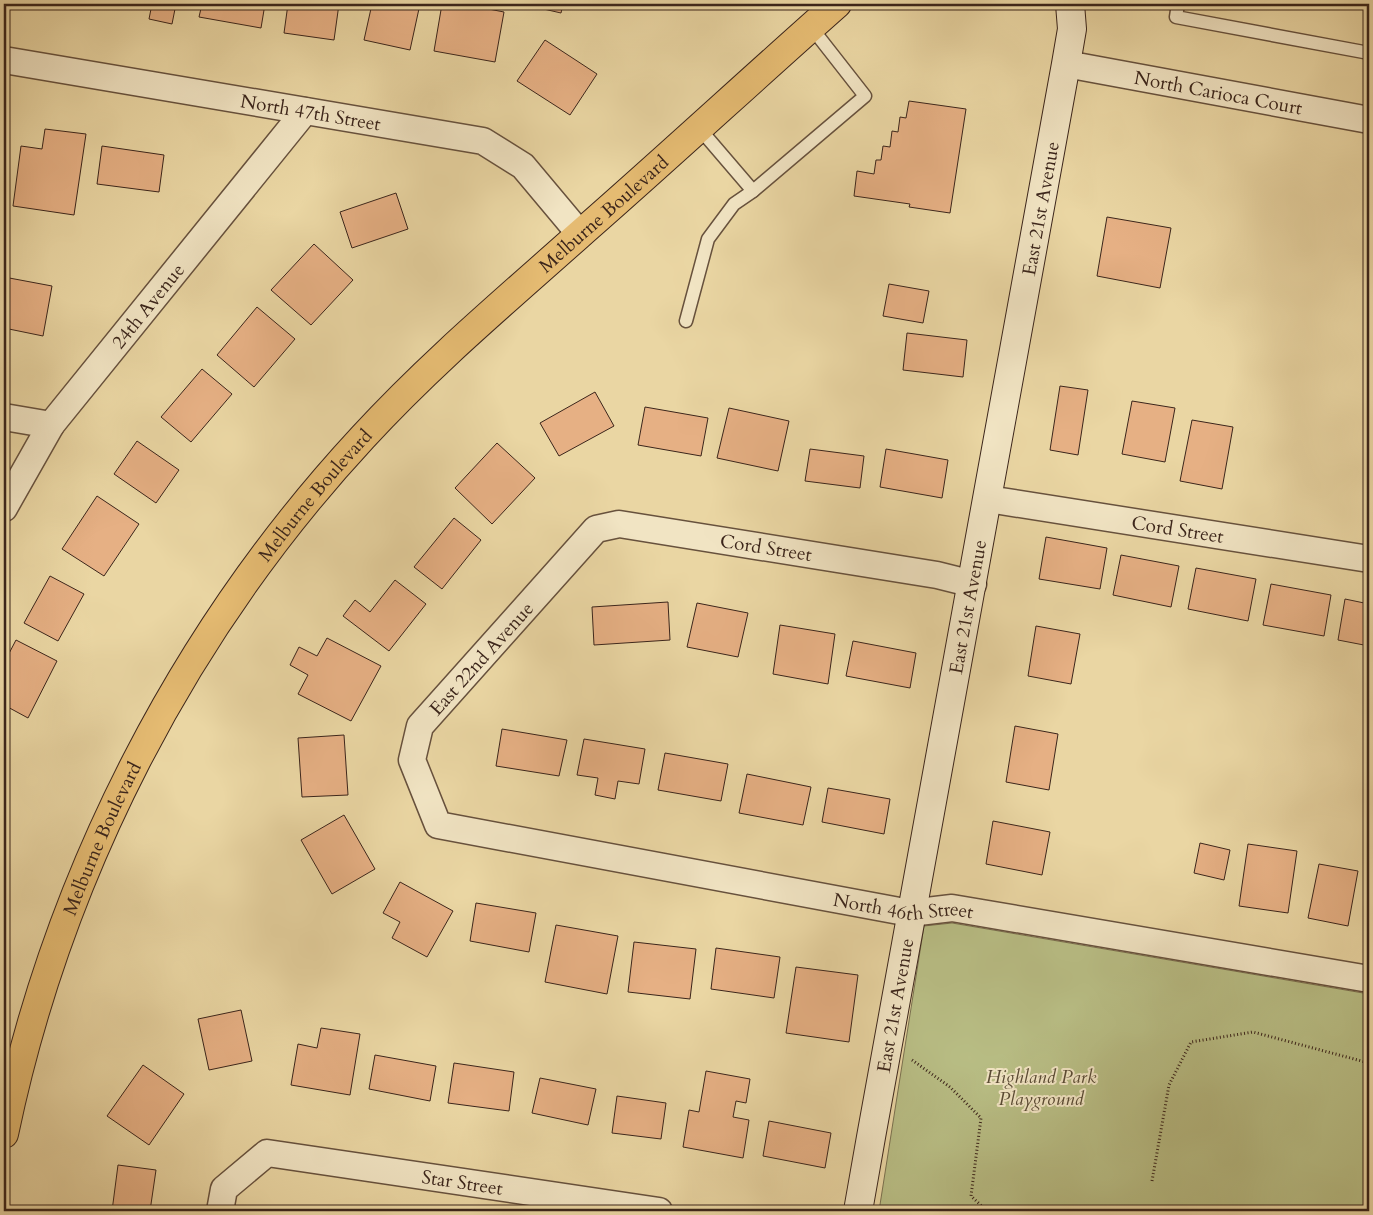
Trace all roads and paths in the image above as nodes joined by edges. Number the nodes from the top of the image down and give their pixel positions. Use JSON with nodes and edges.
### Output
{"nodes":[{"id":1,"x":837,"y":4,"type":"edge"},
{"id":2,"x":1070,"y":4,"type":"edge"},
{"id":3,"x":1178,"y":4,"type":"edge"},
{"id":4,"x":811,"y":27,"type":"junction"},
{"id":5,"x":1369,"y":52,"type":"edge"},
{"id":6,"x":4,"y":60,"type":"edge"},
{"id":7,"x":1066,"y":64,"type":"junction"},
{"id":8,"x":305,"y":111,"type":"junction"},
{"id":9,"x":1369,"y":120,"type":"edge"},
{"id":10,"x":699,"y":128,"type":"junction"},
{"id":11,"x":753,"y":191,"type":"junction"},
{"id":12,"x":580,"y":234,"type":"junction"},
{"id":13,"x":686,"y":321,"type":"dead end"},
{"id":14,"x":4,"y":416,"type":"edge"},
{"id":15,"x":51,"y":425,"type":"junction"},
{"id":16,"x":988,"y":499,"type":"junction"},
{"id":17,"x":4,"y":508,"type":"edge"},
{"id":18,"x":619,"y":524,"type":"joint"},
{"id":19,"x":1369,"y":560,"type":"edge"},
{"id":20,"x":973,"y":584,"type":"junction"},
{"id":21,"x":438,"y":825,"type":"joint"},
{"id":22,"x":910,"y":913,"type":"junction"},
{"id":23,"x":1369,"y":979,"type":"edge"},
{"id":24,"x":886,"y":1050,"type":"junction"},
{"id":25,"x":1369,"y":1062,"type":"edge"},
{"id":26,"x":4,"y":1134,"type":"edge"},
{"id":27,"x":1152,"y":1181,"type":"dead end"},
{"id":28,"x":220,"y":1211,"type":"edge"},
{"id":29,"x":660,"y":1211,"type":"edge"},
{"id":30,"x":858,"y":1211,"type":"edge"},
{"id":31,"x":987,"y":1211,"type":"edge"}],
"edges":[{"from":1,"to":4,"type":"main road","name":"Melburne Boulevard"},
{"from":2,"to":7,"type":"street","name":"East 21st Avenue"},
{"from":3,"to":5,"type":"lane"},
{"from":4,"to":10,"type":"main road","name":"Melburne Boulevard"},
{"from":4,"to":11,"type":"lane"},
{"from":6,"to":8,"type":"street","name":"North 47th Street"},
{"from":7,"to":9,"type":"street","name":"North Carioca Court"},
{"from":7,"to":16,"type":"street","name":"East 21st Avenue"},
{"from":8,"to":12,"type":"street","name":"North 47th Street"},
{"from":8,"to":15,"type":"street","name":"24th Avenue"},
{"from":10,"to":11,"type":"lane"},
{"from":10,"to":12,"type":"main road","name":"Melburne Boulevard"},
{"from":11,"to":13,"type":"lane"},
{"from":12,"to":26,"type":"main road","name":"Melburne Boulevard"},
{"from":14,"to":15,"type":"street"},
{"from":15,"to":17,"type":"street","name":"24th Avenue"},
{"from":16,"to":19,"type":"street","name":"Cord Street"},
{"from":16,"to":20,"type":"street","name":"East 21st Avenue"},
{"from":18,"to":20,"type":"street","name":"Cord Street"},
{"from":18,"to":21,"type":"street","name":"East 22nd Avenue"},
{"from":20,"to":22,"type":"street","name":"East 21st Avenue"},
{"from":21,"to":22,"type":"street","name":"North 46th Street"},
{"from":22,"to":23,"type":"street","name":"North 46th Street"},
{"from":22,"to":24,"type":"street","name":"East 21st Avenue"},
{"from":24,"to":30,"type":"street","name":"East 21st Avenue"},
{"from":24,"to":31,"type":"path"},
{"from":25,"to":27,"type":"path"},
{"from":28,"to":29,"type":"street","name":"Star Street"}]}
